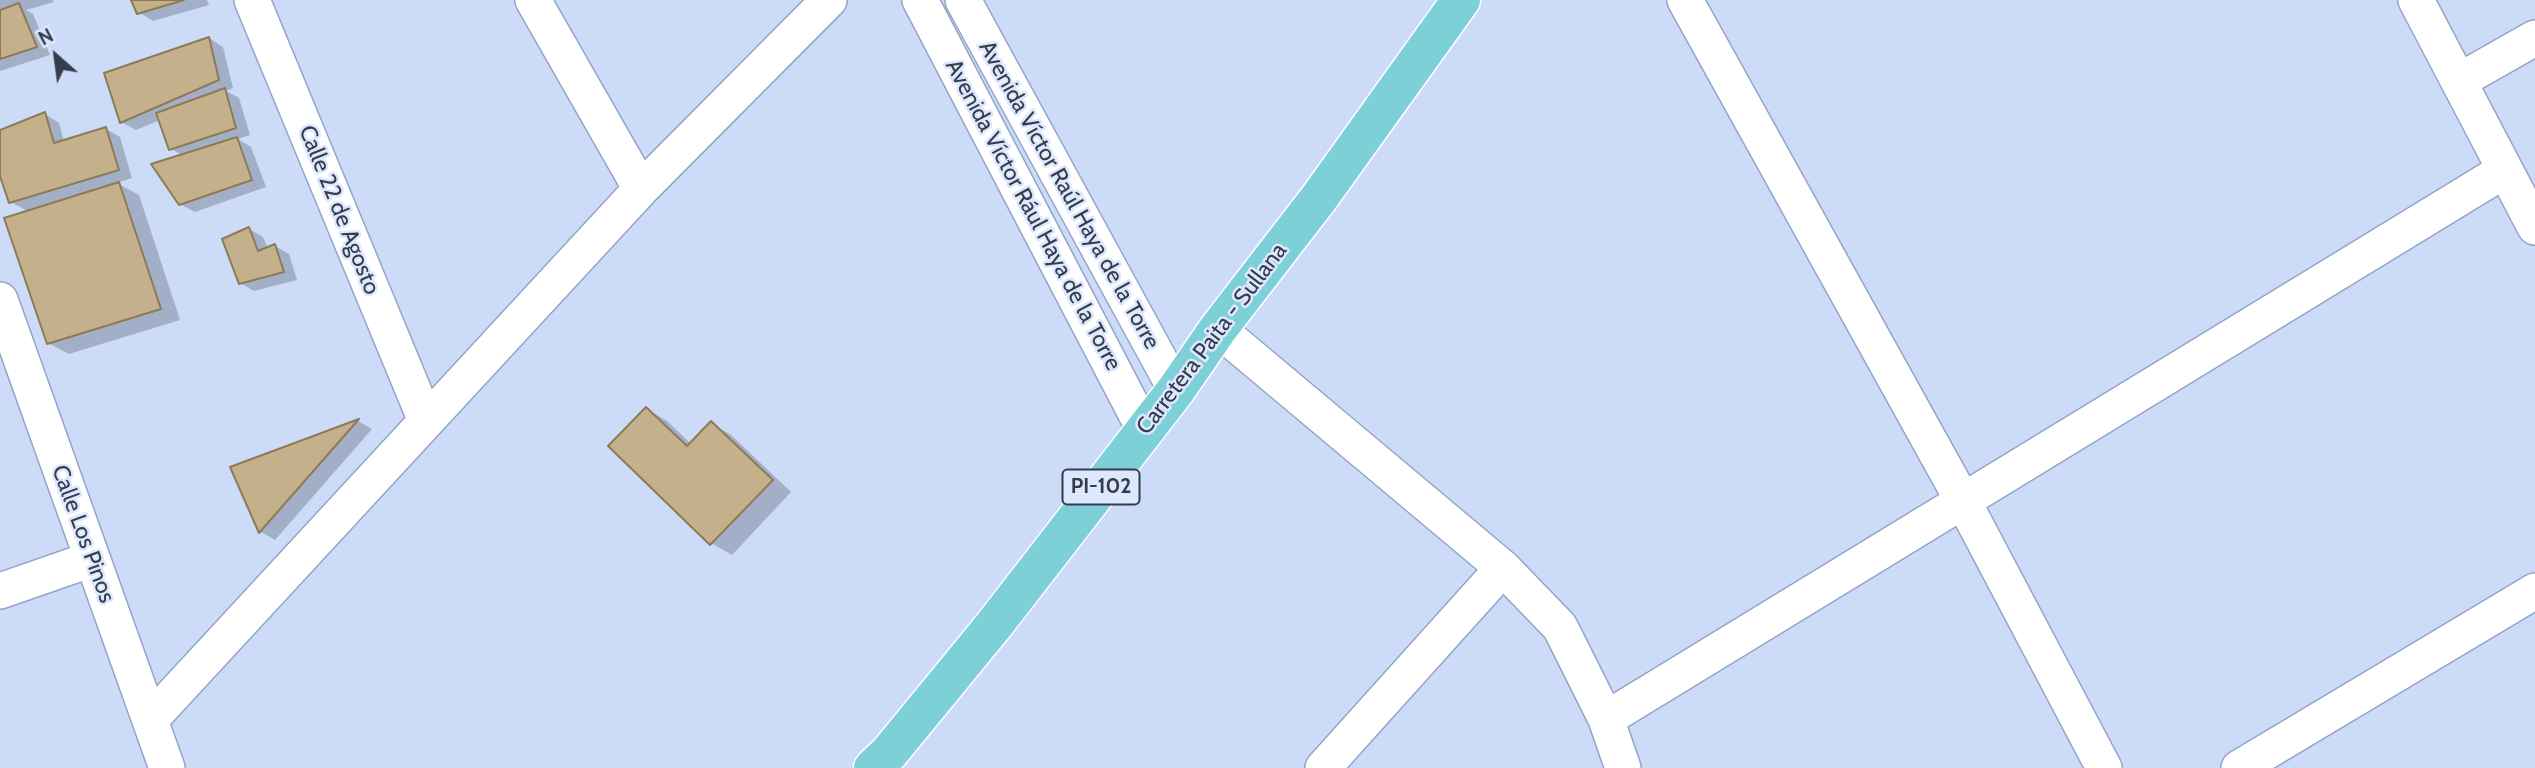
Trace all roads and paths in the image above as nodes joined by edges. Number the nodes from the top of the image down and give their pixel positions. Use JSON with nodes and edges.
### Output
{"nodes":[{"id":1,"x":253,"y":0,"type":"edge"},
{"id":2,"x":533,"y":0,"type":"edge"},
{"id":3,"x":829,"y":0,"type":"edge"},
{"id":4,"x":920,"y":0,"type":"edge"},
{"id":5,"x":963,"y":0,"type":"edge"},
{"id":6,"x":1461,"y":0,"type":"edge"},
{"id":7,"x":1685,"y":0,"type":"edge"},
{"id":8,"x":2416,"y":0,"type":"edge"},
{"id":9,"x":2535,"y":38,"type":"edge"},
{"id":10,"x":2459,"y":81,"type":"junction"},
{"id":11,"x":2505,"y":170,"type":"junction"},
{"id":12,"x":641,"y":189,"type":"junction"},
{"id":13,"x":2535,"y":227,"type":"edge"},
{"id":14,"x":0,"y":300,"type":"edge"},
{"id":15,"x":1218,"y":329,"type":"junction"},
{"id":16,"x":1176,"y":390,"type":"junction"},
{"id":17,"x":426,"y":421,"type":"junction"},
{"id":18,"x":1145,"y":430,"type":"junction"},
{"id":19,"x":1963,"y":501,"type":"junction"},
{"id":20,"x":92,"y":559,"type":"junction"},
{"id":21,"x":1503,"y":568,"type":"junction"},
{"id":22,"x":2535,"y":591,"type":"edge"},
{"id":23,"x":0,"y":592,"type":"edge"},
{"id":24,"x":1605,"y":719,"type":"junction"},
{"id":25,"x":150,"y":720,"type":"junction"},
{"id":26,"x":886,"y":763,"type":"edge"},
{"id":27,"x":167,"y":768,"type":"edge"},
{"id":28,"x":1323,"y":768,"type":"edge"},
{"id":29,"x":1623,"y":768,"type":"edge"},
{"id":30,"x":2104,"y":768,"type":"edge"},
{"id":31,"x":2239,"y":768,"type":"edge"}],
"edges":[{"from":1,"to":17,"type":"street","name":"Calle 22 de Agosto"},
{"from":2,"to":12,"type":"street"},
{"from":3,"to":12,"type":"street"},
{"from":4,"to":18,"type":"street","name":"Avenida Víctor Rául Haya de la Torre"},
{"from":5,"to":16,"type":"street","name":"Avenida Víctor Raúl Haya de la Torre"},
{"from":6,"to":15,"type":"main road","name":"Carretera Paita - Sullana","number":"PI-102"},
{"from":7,"to":19,"type":"street"},
{"from":8,"to":10,"type":"street"},
{"from":9,"to":10,"type":"street"},
{"from":10,"to":11,"type":"street"},
{"from":11,"to":13,"type":"street"},
{"from":11,"to":19,"type":"street"},
{"from":12,"to":17,"type":"street"},
{"from":14,"to":20,"type":"street","name":"Calle Los Pinos"},
{"from":15,"to":16,"type":"main road","name":"Carretera Paita - Sullana","number":"PI-102"},
{"from":15,"to":21,"type":"street"},
{"from":16,"to":18,"type":"main road","name":"Carretera Paita - Sullana","number":"PI-102"},
{"from":17,"to":25,"type":"street"},
{"from":18,"to":26,"type":"main road","name":"Carretera Paita - Sullana","number":"PI-102"},
{"from":19,"to":24,"type":"street"},
{"from":19,"to":30,"type":"street"},
{"from":20,"to":23,"type":"street"},
{"from":20,"to":25,"type":"street","name":"Calle Los Pinos"},
{"from":21,"to":24,"type":"street"},
{"from":21,"to":28,"type":"street"},
{"from":22,"to":31,"type":"street"},
{"from":24,"to":29,"type":"street"},
{"from":25,"to":27,"type":"street","name":"Calle Los Pinos"}]}
